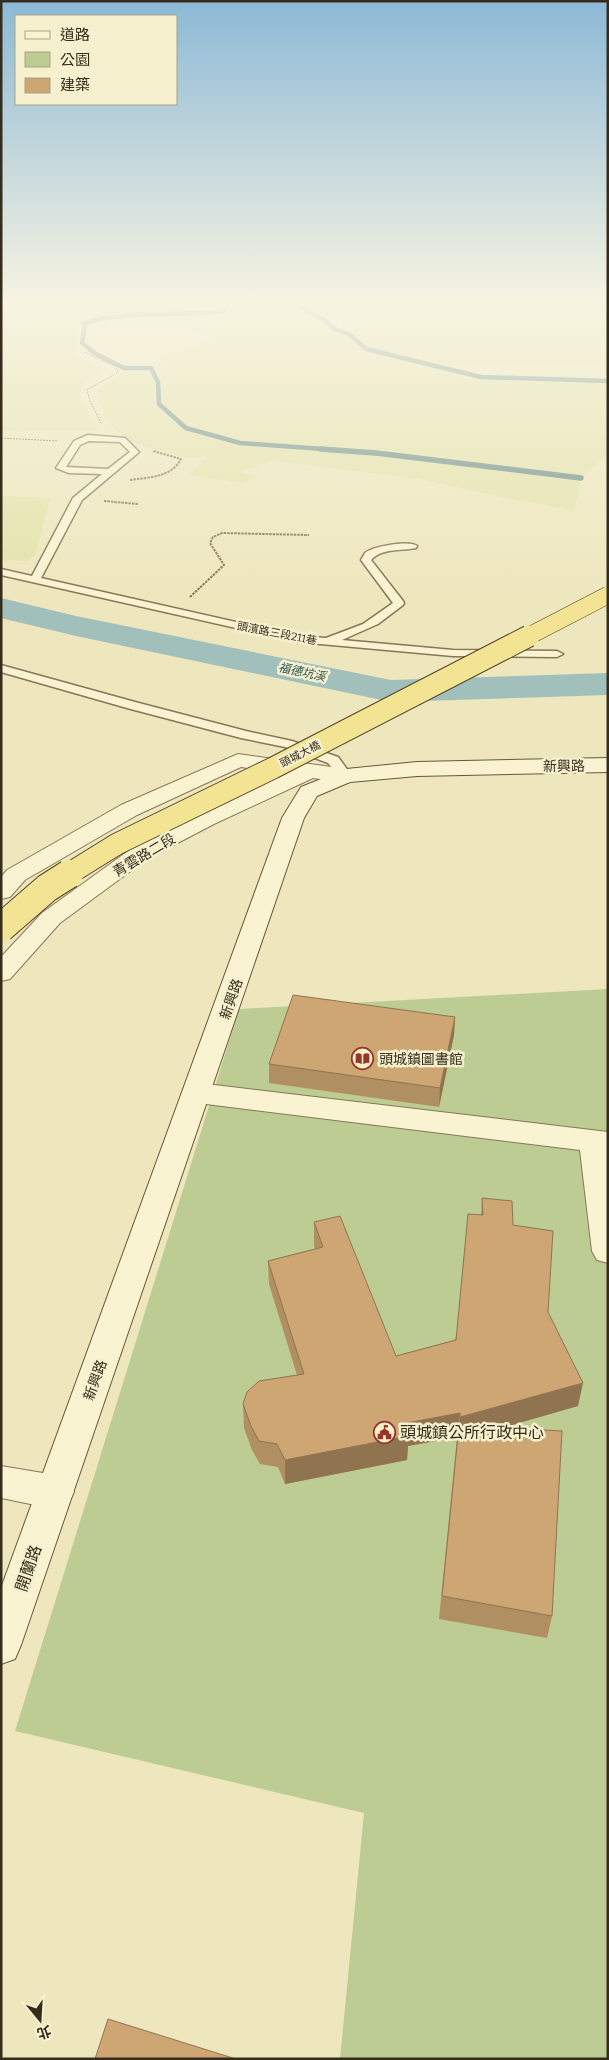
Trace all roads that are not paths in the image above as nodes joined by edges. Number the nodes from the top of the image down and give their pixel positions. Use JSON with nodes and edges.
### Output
{"nodes":[{"id":1,"x":109,"y":472,"type":"junction"},
{"id":2,"x":412,"y":546,"type":"dead end"},
{"id":3,"x":1,"y":572,"type":"edge"},
{"id":4,"x":35,"y":580,"type":"junction"},
{"id":5,"x":608,"y":594,"type":"edge"},
{"id":6,"x":324,"y":642,"type":"junction"},
{"id":7,"x":557,"y":654,"type":"dead end"},
{"id":8,"x":1,"y":668,"type":"edge"},
{"id":9,"x":608,"y":765,"type":"edge"},
{"id":10,"x":310,"y":771,"type":"junction"},
{"id":11,"x":346,"y":776,"type":"junction"},
{"id":12,"x":1,"y":892,"type":"edge"},
{"id":13,"x":1,"y":928,"type":"edge"},
{"id":14,"x":1,"y":973,"type":"edge"},
{"id":15,"x":198,"y":1093,"type":"junction"},
{"id":16,"x":601,"y":1142,"type":"edge"},
{"id":17,"x":608,"y":1251,"type":"edge"},
{"id":18,"x":1,"y":1482,"type":"edge"},
{"id":19,"x":55,"y":1492,"type":"junction"},
{"id":20,"x":1,"y":1645,"type":"edge"}],
"edges":[{"from":1,"to":1,"type":"lane"},
{"from":1,"to":4,"type":"lane"},
{"from":2,"to":6,"type":"lane"},
{"from":3,"to":4,"type":"lane","name":"頭濱路三段211巷"},
{"from":4,"to":6,"type":"lane","name":"頭濱路三段211巷"},
{"from":5,"to":13,"type":"main road","name":"頭城大橋","bridge":true},
{"from":6,"to":7,"type":"lane","name":"頭濱路三段211巷"},
{"from":8,"to":11,"type":"lane"},
{"from":9,"to":11,"type":"street","name":"新興路"},
{"from":10,"to":11,"type":"street"},
{"from":10,"to":12,"type":"street"},
{"from":10,"to":14,"type":"street","name":"青雲路二段"},
{"from":11,"to":15,"type":"street","name":"新興路"},
{"from":15,"to":16,"type":"street"},
{"from":15,"to":19,"type":"street","name":"新興路"},
{"from":16,"to":17,"type":"street"},
{"from":18,"to":19,"type":"street"},
{"from":19,"to":20,"type":"street","name":"開蘭路"}]}
